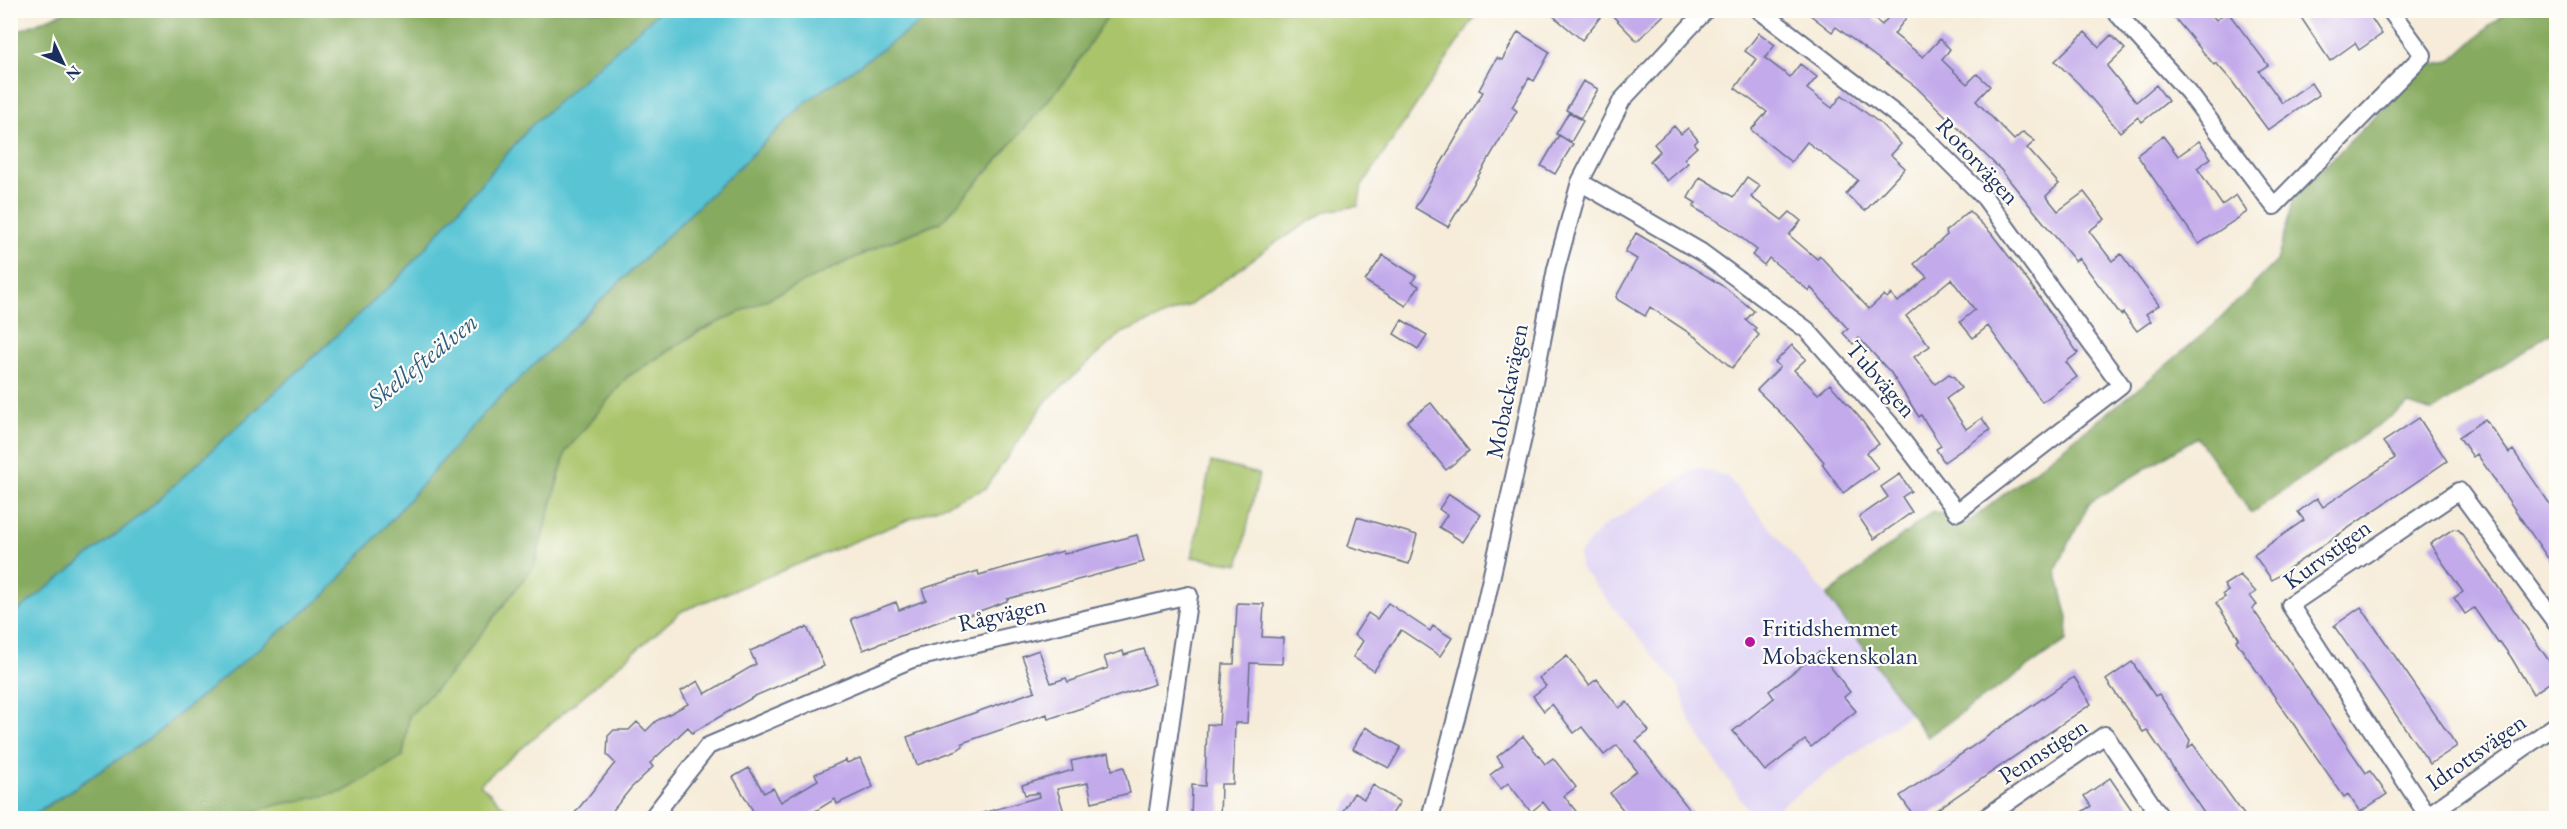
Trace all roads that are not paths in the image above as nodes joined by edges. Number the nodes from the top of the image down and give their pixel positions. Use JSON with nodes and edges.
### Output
{"nodes":[{"id":1,"x":1706,"y":10,"type":"edge"},
{"id":2,"x":1759,"y":10,"type":"edge"},
{"id":3,"x":2114,"y":10,"type":"edge"},
{"id":4,"x":2390,"y":10,"type":"edge"},
{"id":5,"x":1580,"y":182,"type":"junction"},
{"id":6,"x":2121,"y":385,"type":"joint"},
{"id":7,"x":2556,"y":623,"type":"edge"},
{"id":8,"x":2556,"y":724,"type":"edge"},
{"id":9,"x":2426,"y":817,"type":"edge"},
{"id":10,"x":651,"y":819,"type":"edge"},
{"id":11,"x":1156,"y":819,"type":"edge"},
{"id":12,"x":1430,"y":819,"type":"edge"},
{"id":13,"x":1985,"y":819,"type":"edge"},
{"id":14,"x":2161,"y":819,"type":"edge"}],
"edges":[{"from":1,"to":5,"type":"street","name":"Mobackavägen"},
{"from":2,"to":6,"type":"street","name":"Rotorvägen"},
{"from":3,"to":4,"type":"street"},
{"from":5,"to":6,"type":"street","name":"Tubvägen"},
{"from":5,"to":12,"type":"street","name":"Mobackavägen"},
{"from":7,"to":9,"type":"street","name":"Kurvstigen"},
{"from":8,"to":9,"type":"street","name":"Idrottsvägen"},
{"from":10,"to":11,"type":"street","name":"Rågvägen"},
{"from":13,"to":14,"type":"street","name":"Pennstigen"}]}
